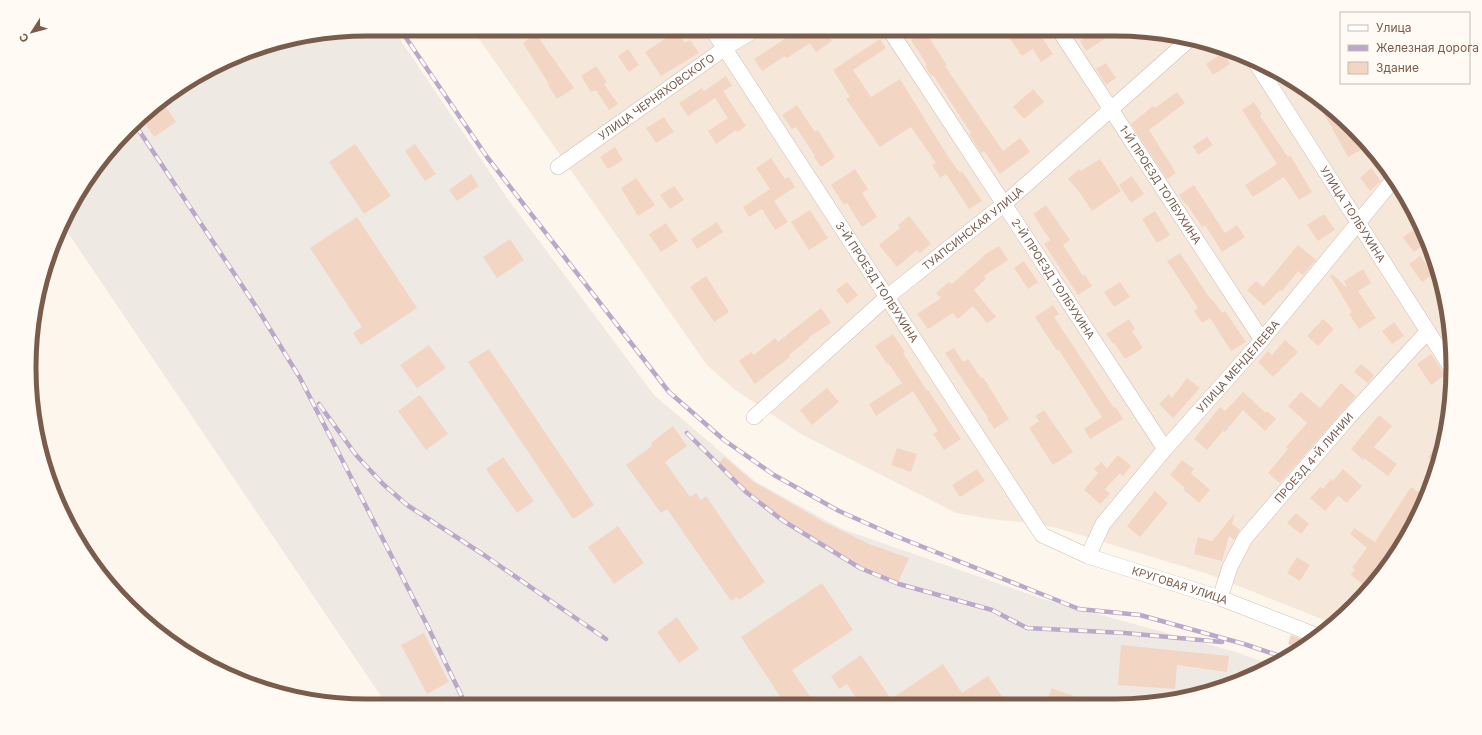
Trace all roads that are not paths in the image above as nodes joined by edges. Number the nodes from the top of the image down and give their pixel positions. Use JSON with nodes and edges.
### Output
{"nodes":[{"id":1,"x":717,"y":36,"type":"edge"},
{"id":2,"x":745,"y":36,"type":"edge"},
{"id":3,"x":893,"y":36,"type":"edge"},
{"id":4,"x":1063,"y":36,"type":"edge"},
{"id":5,"x":1184,"y":43,"type":"edge"},
{"id":6,"x":725,"y":48,"type":"junction"},
{"id":7,"x":1260,"y":70,"type":"edge"},
{"id":8,"x":1111,"y":110,"type":"junction"},
{"id":9,"x":558,"y":167,"type":"dead end"},
{"id":10,"x":1390,"y":183,"type":"edge"},
{"id":11,"x":1004,"y":205,"type":"junction"},
{"id":12,"x":1357,"y":222,"type":"junction"},
{"id":13,"x":887,"y":297,"type":"junction"},
{"id":14,"x":1428,"y":331,"type":"junction"},
{"id":15,"x":1262,"y":340,"type":"junction"},
{"id":16,"x":1446,"y":359,"type":"edge"},
{"id":17,"x":754,"y":417,"type":"dead end"},
{"id":18,"x":1165,"y":449,"type":"junction"},
{"id":19,"x":1042,"y":535,"type":"joint"},
{"id":20,"x":1088,"y":556,"type":"junction"},
{"id":21,"x":1220,"y":598,"type":"junction"},
{"id":22,"x":1311,"y":633,"type":"edge"}],
"edges":[{"from":1,"to":6,"type":"street","name":"3-Й ПРОЕЗД ТОЛБУХИНА"},
{"from":2,"to":6,"type":"street","name":"УЛИЦА ЧЕРНЯХОВСКОГО"},
{"from":3,"to":11,"type":"street","name":"2-Й ПРОЕЗД ТОЛБУХИНА"},
{"from":4,"to":8,"type":"street","name":"1-Й ПРОЕЗД ТОЛБУХИНА"},
{"from":5,"to":8,"type":"street","name":"ТУАПСИНСКАЯ УЛИЦА"},
{"from":6,"to":9,"type":"street","name":"УЛИЦА ЧЕРНЯХОВСКОГО"},
{"from":6,"to":13,"type":"street","name":"3-Й ПРОЕЗД ТОЛБУХИНА"},
{"from":7,"to":12,"type":"street","name":"УЛИЦА ТОЛБУХИНА"},
{"from":8,"to":11,"type":"street","name":"ТУАПСИНСКАЯ УЛИЦА"},
{"from":8,"to":15,"type":"street","name":"1-Й ПРОЕЗД ТОЛБУХИНА"},
{"from":10,"to":12,"type":"street","name":"УЛИЦА МЕНДЕЛЕЕВА"},
{"from":11,"to":13,"type":"street","name":"ТУАПСИНСКАЯ УЛИЦА"},
{"from":11,"to":18,"type":"street","name":"2-Й ПРОЕЗД ТОЛБУХИНА"},
{"from":12,"to":14,"type":"street","name":"УЛИЦА ТОЛБУХИНА"},
{"from":12,"to":15,"type":"street","name":"УЛИЦА МЕНДЕЛЕЕВА"},
{"from":13,"to":17,"type":"street","name":"ТУАПСИНСКАЯ УЛИЦА"},
{"from":13,"to":19,"type":"street","name":"3-Й ПРОЕЗД ТОЛБУХИНА"},
{"from":14,"to":16,"type":"street","name":"УЛИЦА ТОЛБУХИНА"},
{"from":14,"to":21,"type":"street","name":"ПРОЕЗД 4-Й ЛИНИИ"},
{"from":15,"to":18,"type":"street","name":"УЛИЦА МЕНДЕЛЕЕВА"},
{"from":18,"to":20,"type":"street","name":"УЛИЦА МЕНДЕЛЕЕВА"},
{"from":19,"to":20,"type":"street","name":"КРУГОВАЯ УЛИЦА"},
{"from":20,"to":21,"type":"street","name":"КРУГОВАЯ УЛИЦА"},
{"from":21,"to":22,"type":"street","name":"КРУГОВАЯ УЛИЦА"}]}
